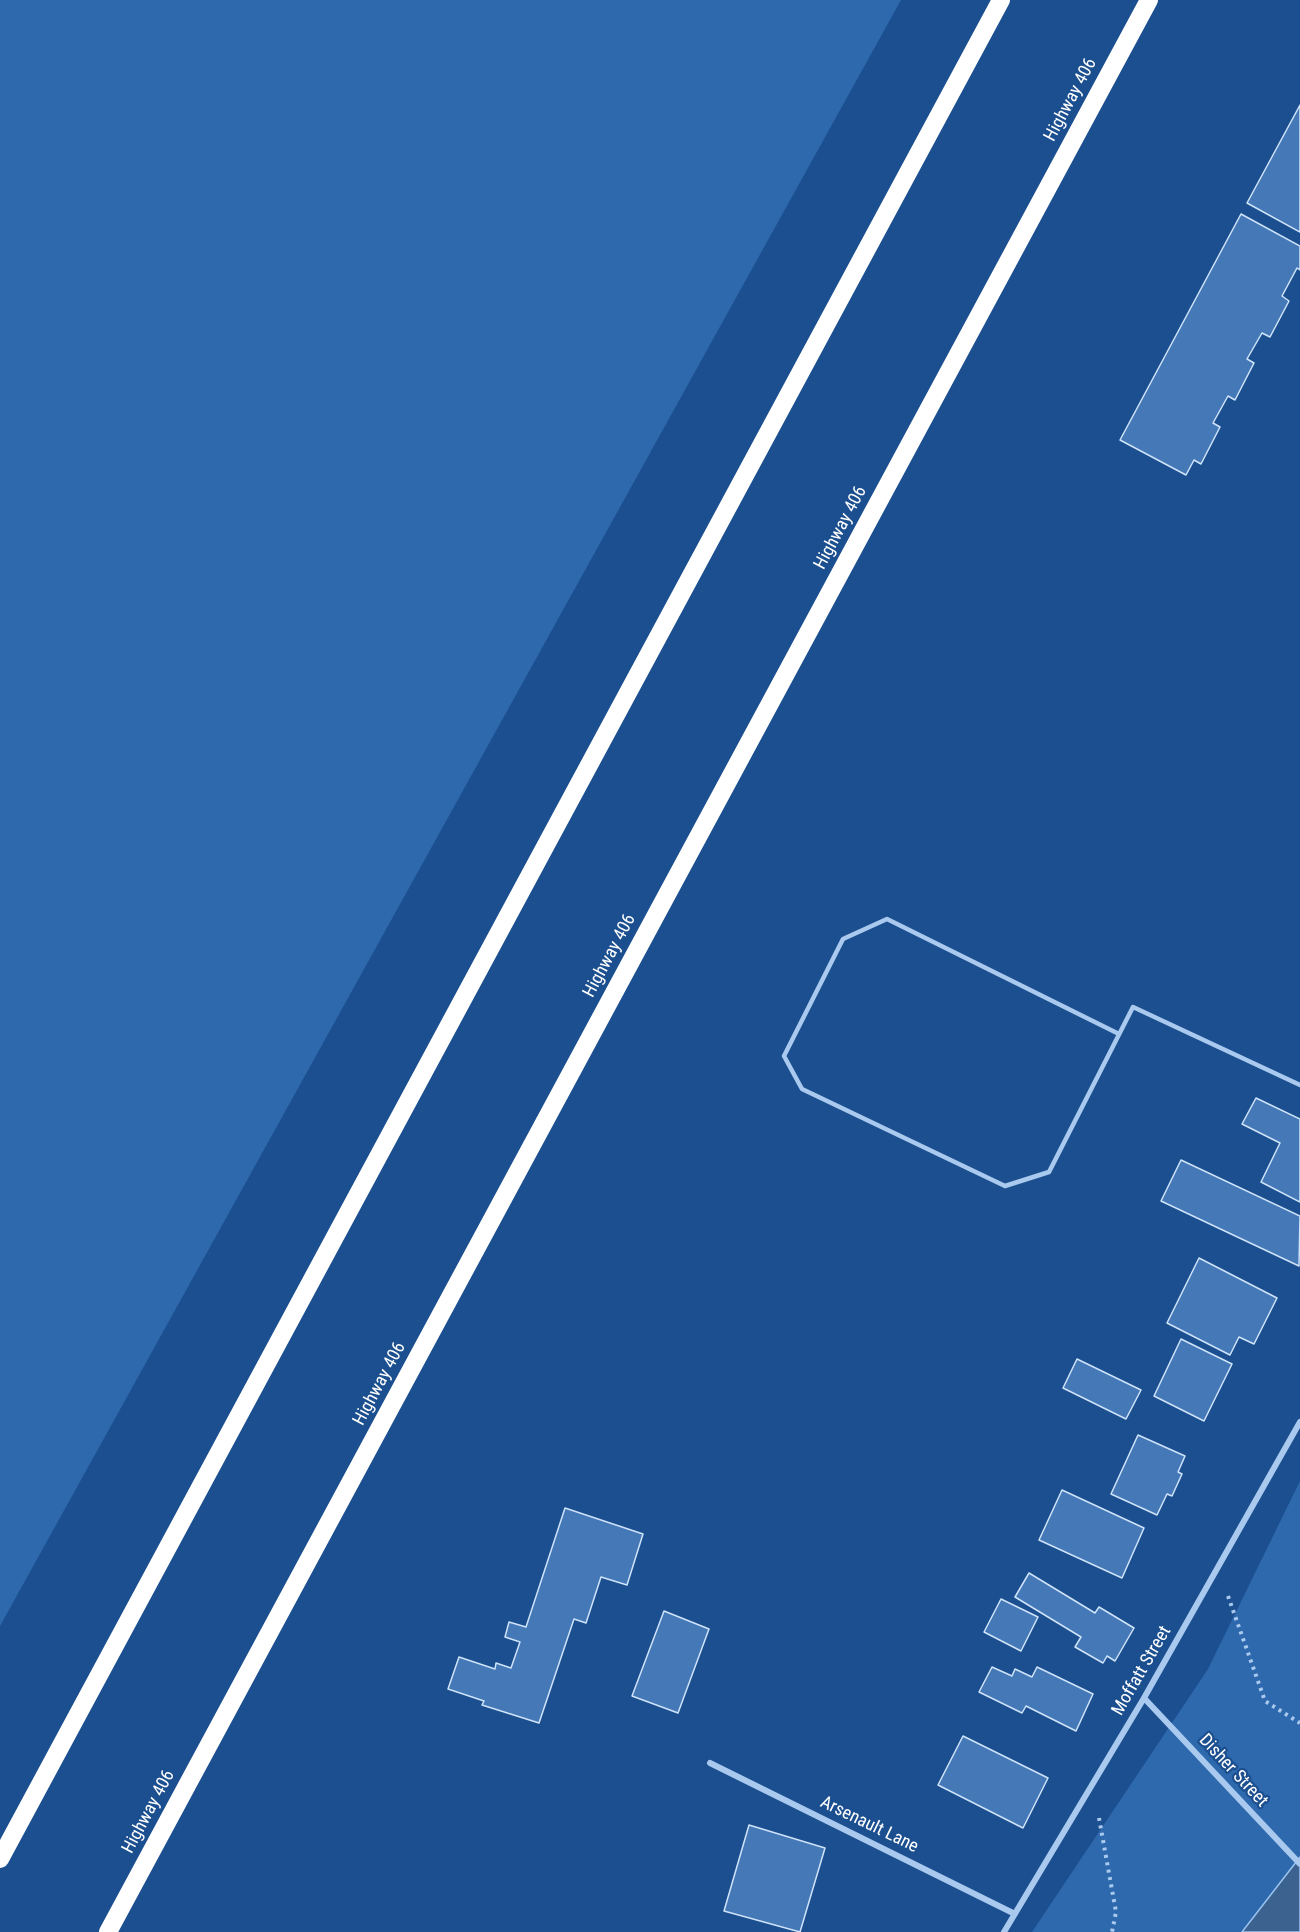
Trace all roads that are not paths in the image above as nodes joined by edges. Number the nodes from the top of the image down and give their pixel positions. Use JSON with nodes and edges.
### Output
{"nodes":[{"id":1,"x":1001,"y":0,"type":"edge"},
{"id":2,"x":1149,"y":0,"type":"edge"},
{"id":3,"x":1119,"y":1034,"type":"junction"},
{"id":4,"x":1300,"y":1085,"type":"edge"},
{"id":5,"x":1300,"y":1422,"type":"edge"},
{"id":6,"x":1144,"y":1698,"type":"junction"},
{"id":7,"x":711,"y":1763,"type":"dead end"},
{"id":8,"x":0,"y":1859,"type":"edge"},
{"id":9,"x":1300,"y":1864,"type":"edge"},
{"id":10,"x":1015,"y":1914,"type":"junction"},
{"id":11,"x":108,"y":1932,"type":"edge"},
{"id":12,"x":1004,"y":1932,"type":"edge"}],
"edges":[{"from":1,"to":8,"type":"highway"},
{"from":2,"to":11,"type":"highway","name":"Highway 406"},
{"from":3,"to":3,"type":"lane"},
{"from":3,"to":4,"type":"lane"},
{"from":5,"to":6,"type":"street","name":"Moffatt Street"},
{"from":6,"to":9,"type":"street","name":"Disher Street"},
{"from":6,"to":10,"type":"street","name":"Moffatt Street"},
{"from":7,"to":10,"type":"street","name":"Arsenault Lane"},
{"from":10,"to":12,"type":"street","name":"Moffatt Street"}]}
